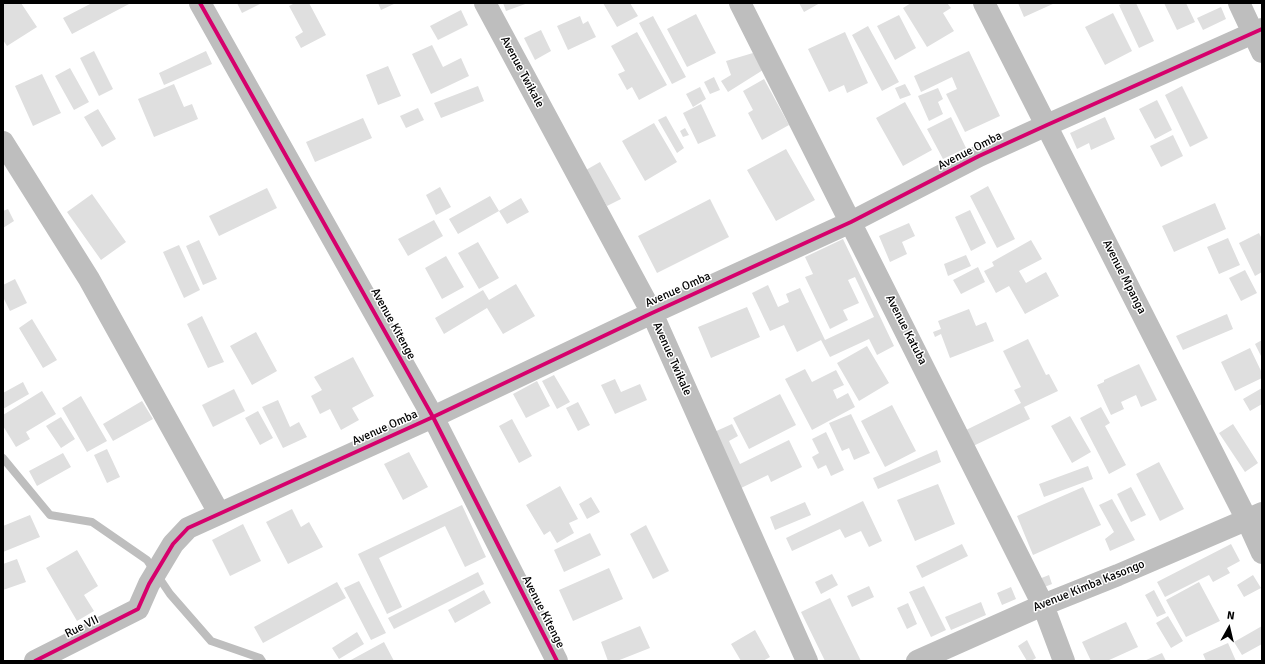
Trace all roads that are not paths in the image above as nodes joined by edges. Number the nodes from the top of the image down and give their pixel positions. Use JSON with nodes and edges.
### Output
{"nodes":[{"id":1,"x":200,"y":3,"type":"edge"},
{"id":2,"x":485,"y":3,"type":"edge"},
{"id":3,"x":740,"y":3,"type":"edge"},
{"id":4,"x":984,"y":3,"type":"edge"},
{"id":5,"x":1239,"y":3,"type":"edge"},
{"id":6,"x":1257,"y":31,"type":"edge"},
{"id":7,"x":1262,"y":52,"type":"edge"},
{"id":8,"x":1047,"y":124,"type":"junction"},
{"id":9,"x":3,"y":142,"type":"edge"},
{"id":10,"x":851,"y":222,"type":"junction"},
{"id":11,"x":652,"y":313,"type":"junction"},
{"id":12,"x":433,"y":417,"type":"junction"},
{"id":13,"x":219,"y":514,"type":"junction"},
{"id":14,"x":1254,"y":516,"type":"edge"},
{"id":15,"x":1262,"y":553,"type":"edge"},
{"id":16,"x":1043,"y":605,"type":"junction"},
{"id":17,"x":138,"y":609,"type":"joint"},
{"id":18,"x":35,"y":661,"type":"edge"},
{"id":19,"x":557,"y":661,"type":"edge"},
{"id":20,"x":807,"y":661,"type":"edge"},
{"id":21,"x":917,"y":661,"type":"edge"},
{"id":22,"x":1064,"y":661,"type":"edge"}],
"edges":[{"from":1,"to":12,"type":"street","name":"Avenue Kitenge"},
{"from":2,"to":11,"type":"street","name":"Avenue Twikale"},
{"from":3,"to":10,"type":"street","name":"Avenue Katuba"},
{"from":4,"to":8,"type":"street","name":"Avenue Mpanga"},
{"from":5,"to":6,"type":"street"},
{"from":6,"to":7,"type":"street"},
{"from":6,"to":8,"type":"street","name":"Avenue Omba"},
{"from":8,"to":10,"type":"street","name":"Avenue Omba"},
{"from":8,"to":14,"type":"street","name":"Avenue Mpanga"},
{"from":9,"to":13,"type":"street"},
{"from":10,"to":11,"type":"street","name":"Avenue Omba"},
{"from":10,"to":16,"type":"street","name":"Avenue Katuba"},
{"from":11,"to":12,"type":"street","name":"Avenue Omba"},
{"from":11,"to":20,"type":"street","name":"Avenue Twikale"},
{"from":12,"to":13,"type":"street","name":"Avenue Omba"},
{"from":12,"to":19,"type":"street","name":"Avenue Kitenge"},
{"from":13,"to":17,"type":"street","name":"Avenue Omba"},
{"from":14,"to":15,"type":"street","name":"Avenue Mpanga"},
{"from":14,"to":16,"type":"street","name":"Avenue Kimba Kasongo"},
{"from":16,"to":21,"type":"street","name":"Avenue Kimba Kasongo"},
{"from":16,"to":22,"type":"street","name":"Avenue Katuba"},
{"from":17,"to":18,"type":"street","name":"Rue VII"}]}
